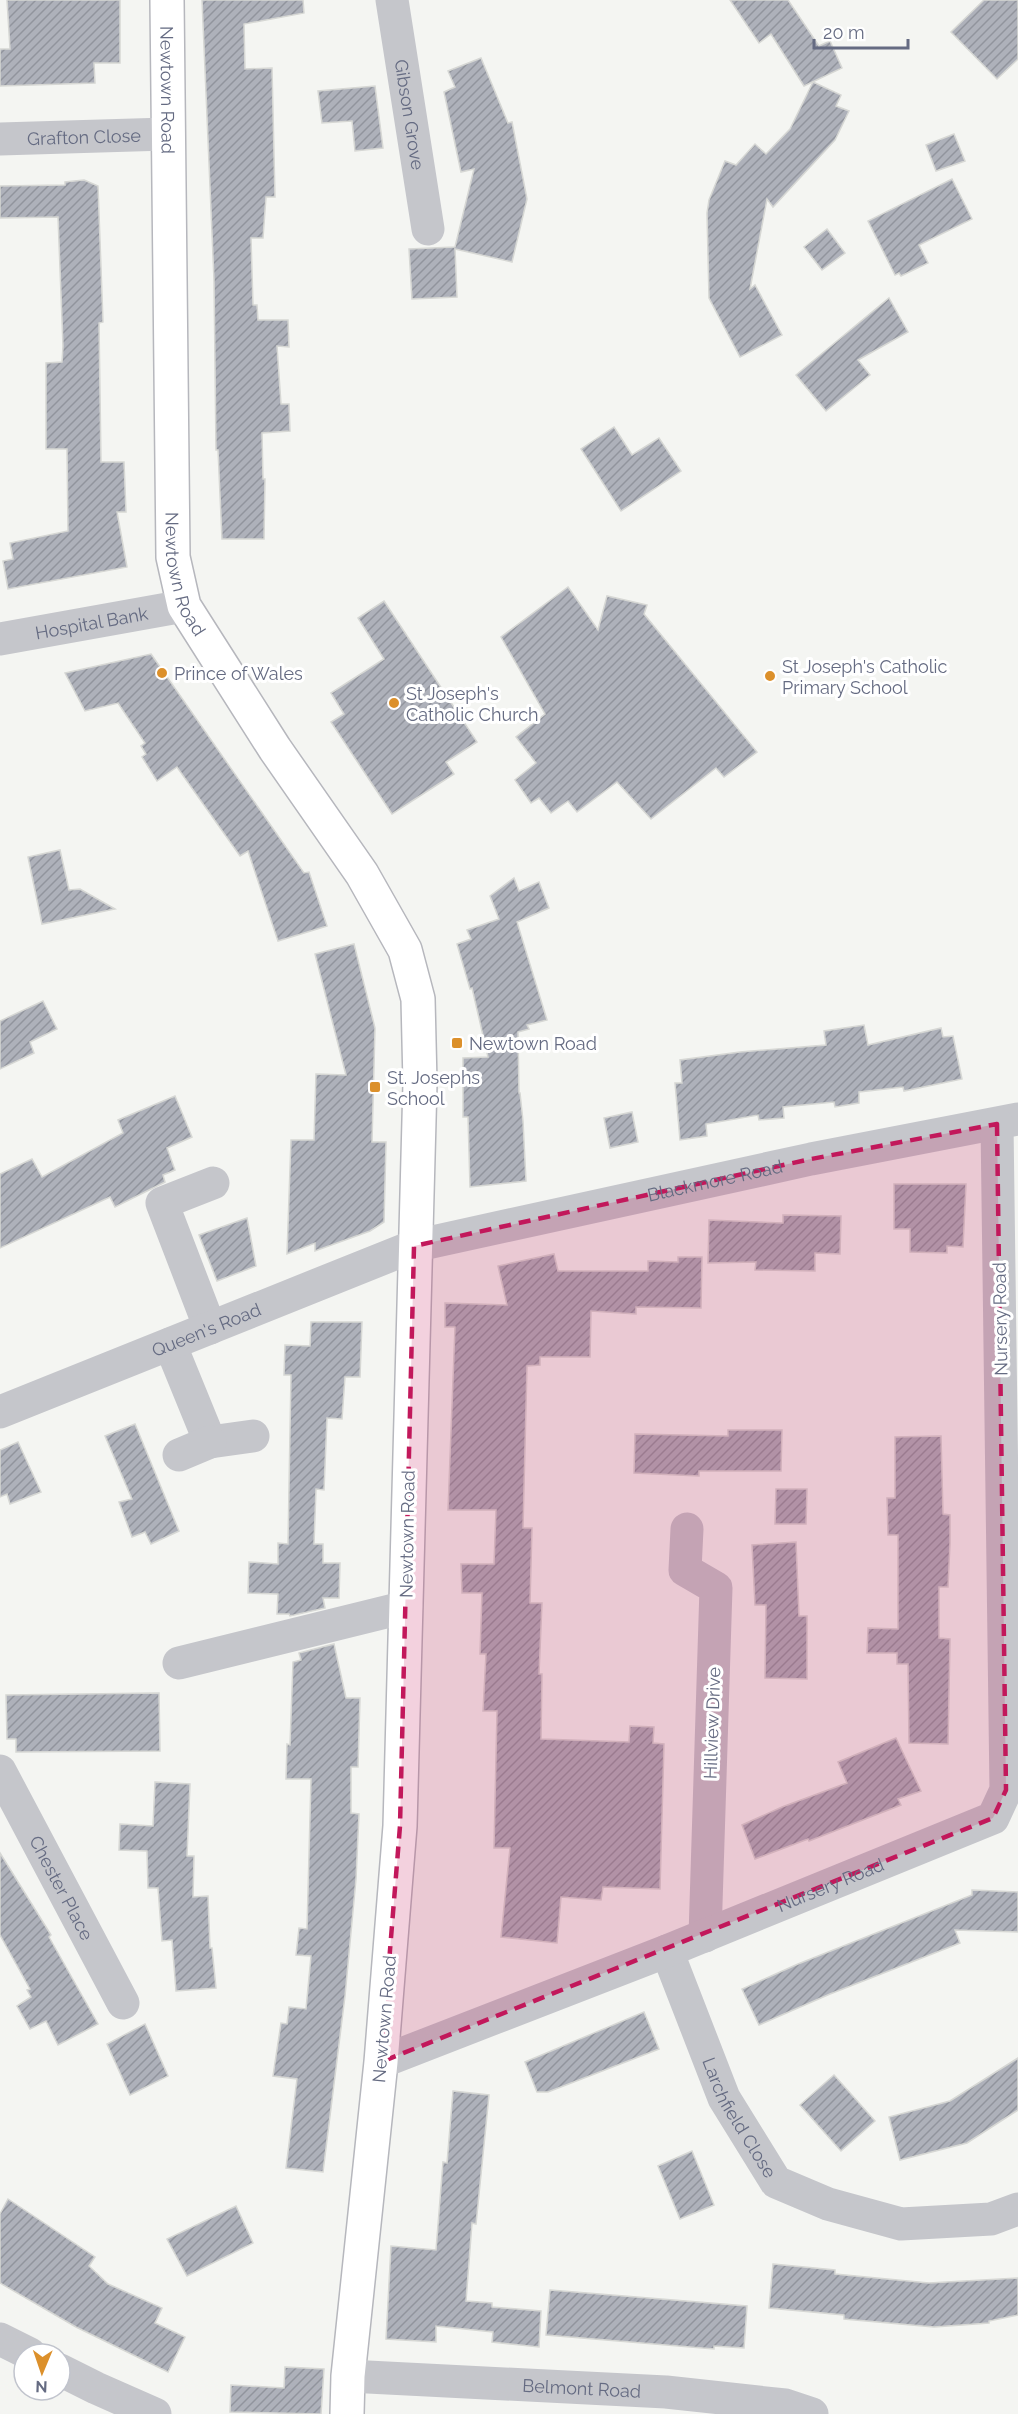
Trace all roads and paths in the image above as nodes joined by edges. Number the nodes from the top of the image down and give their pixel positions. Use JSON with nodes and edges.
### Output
{"nodes":[{"id":1,"x":167,"y":0,"type":"edge"},
{"id":2,"x":392,"y":0,"type":"edge"},
{"id":3,"x":167,"y":135,"type":"junction"},
{"id":4,"x":0,"y":139,"type":"edge"},
{"id":5,"x":428,"y":229,"type":"dead end"},
{"id":6,"x":184,"y":606,"type":"junction"},
{"id":7,"x":0,"y":639,"type":"edge"},
{"id":8,"x":1008,"y":1121,"type":"edge"},
{"id":9,"x":213,"y":1183,"type":"dead end"},
{"id":10,"x":414,"y":1246,"type":"junction"},
{"id":11,"x":210,"y":1328,"type":"junction"},
{"id":12,"x":170,"y":1344,"type":"junction"},
{"id":13,"x":0,"y":1412,"type":"edge"},
{"id":14,"x":253,"y":1436,"type":"dead end"},
{"id":15,"x":210,"y":1442,"type":"junction"},
{"id":16,"x":179,"y":1455,"type":"dead end"},
{"id":17,"x":1010,"y":1511,"type":"edge"},
{"id":18,"x":687,"y":1529,"type":"dead end"},
{"id":19,"x":406,"y":1607,"type":"junction"},
{"id":20,"x":179,"y":1664,"type":"dead end"},
{"id":21,"x":0,"y":1771,"type":"edge"},
{"id":22,"x":1006,"y":1824,"type":"edge"},
{"id":23,"x":705,"y":1936,"type":"junction"},
{"id":24,"x":667,"y":1952,"type":"junction"},
{"id":25,"x":123,"y":2003,"type":"dead end"},
{"id":26,"x":381,"y":2062,"type":"junction"},
{"id":27,"x":1018,"y":2209,"type":"edge"},
{"id":28,"x":72,"y":2376,"type":"edge"},
{"id":29,"x":348,"y":2376,"type":"junction"},
{"id":30,"x":155,"y":2414,"type":"edge"},
{"id":31,"x":348,"y":2414,"type":"edge"},
{"id":32,"x":812,"y":2414,"type":"edge"}],
"edges":[{"from":1,"to":3,"type":"main road","name":"Newtown Road"},
{"from":2,"to":5,"type":"street","name":"Gibson Grove"},
{"from":3,"to":4,"type":"street","name":"Grafton Close"},
{"from":3,"to":6,"type":"main road","name":"Newtown Road"},
{"from":6,"to":7,"type":"street","name":"Hospital Bank"},
{"from":6,"to":10,"type":"main road","name":"Newtown Road"},
{"from":8,"to":10,"type":"street","name":"Blackmore Road"},
{"from":8,"to":17,"type":"street","name":"Nursery Road"},
{"from":9,"to":11,"type":"street"},
{"from":10,"to":11,"type":"street","name":"Queen's Road"},
{"from":10,"to":19,"type":"main road","name":"Newtown Road"},
{"from":11,"to":12,"type":"street","name":"Queen's Road"},
{"from":12,"to":13,"type":"street","name":"Queen's Road"},
{"from":12,"to":15,"type":"street"},
{"from":14,"to":15,"type":"street"},
{"from":15,"to":16,"type":"street"},
{"from":17,"to":22,"type":"street","name":"Nursery Road"},
{"from":18,"to":23,"type":"street","name":"Hillview Drive"},
{"from":19,"to":20,"type":"street"},
{"from":19,"to":26,"type":"main road","name":"Newtown Road"},
{"from":21,"to":25,"type":"street","name":"Chester Place"},
{"from":22,"to":23,"type":"street","name":"Nursery Road"},
{"from":23,"to":24,"type":"street","name":"Nursery Road"},
{"from":24,"to":26,"type":"street","name":"Nursery Road"},
{"from":24,"to":27,"type":"street","name":"Larchfield Close"},
{"from":26,"to":29,"type":"main road","name":"Newtown Road"},
{"from":28,"to":30,"type":"street"},
{"from":29,"to":31,"type":"main road","name":"Newtown Road"},
{"from":29,"to":32,"type":"street","name":"Belmont Road"}]}
